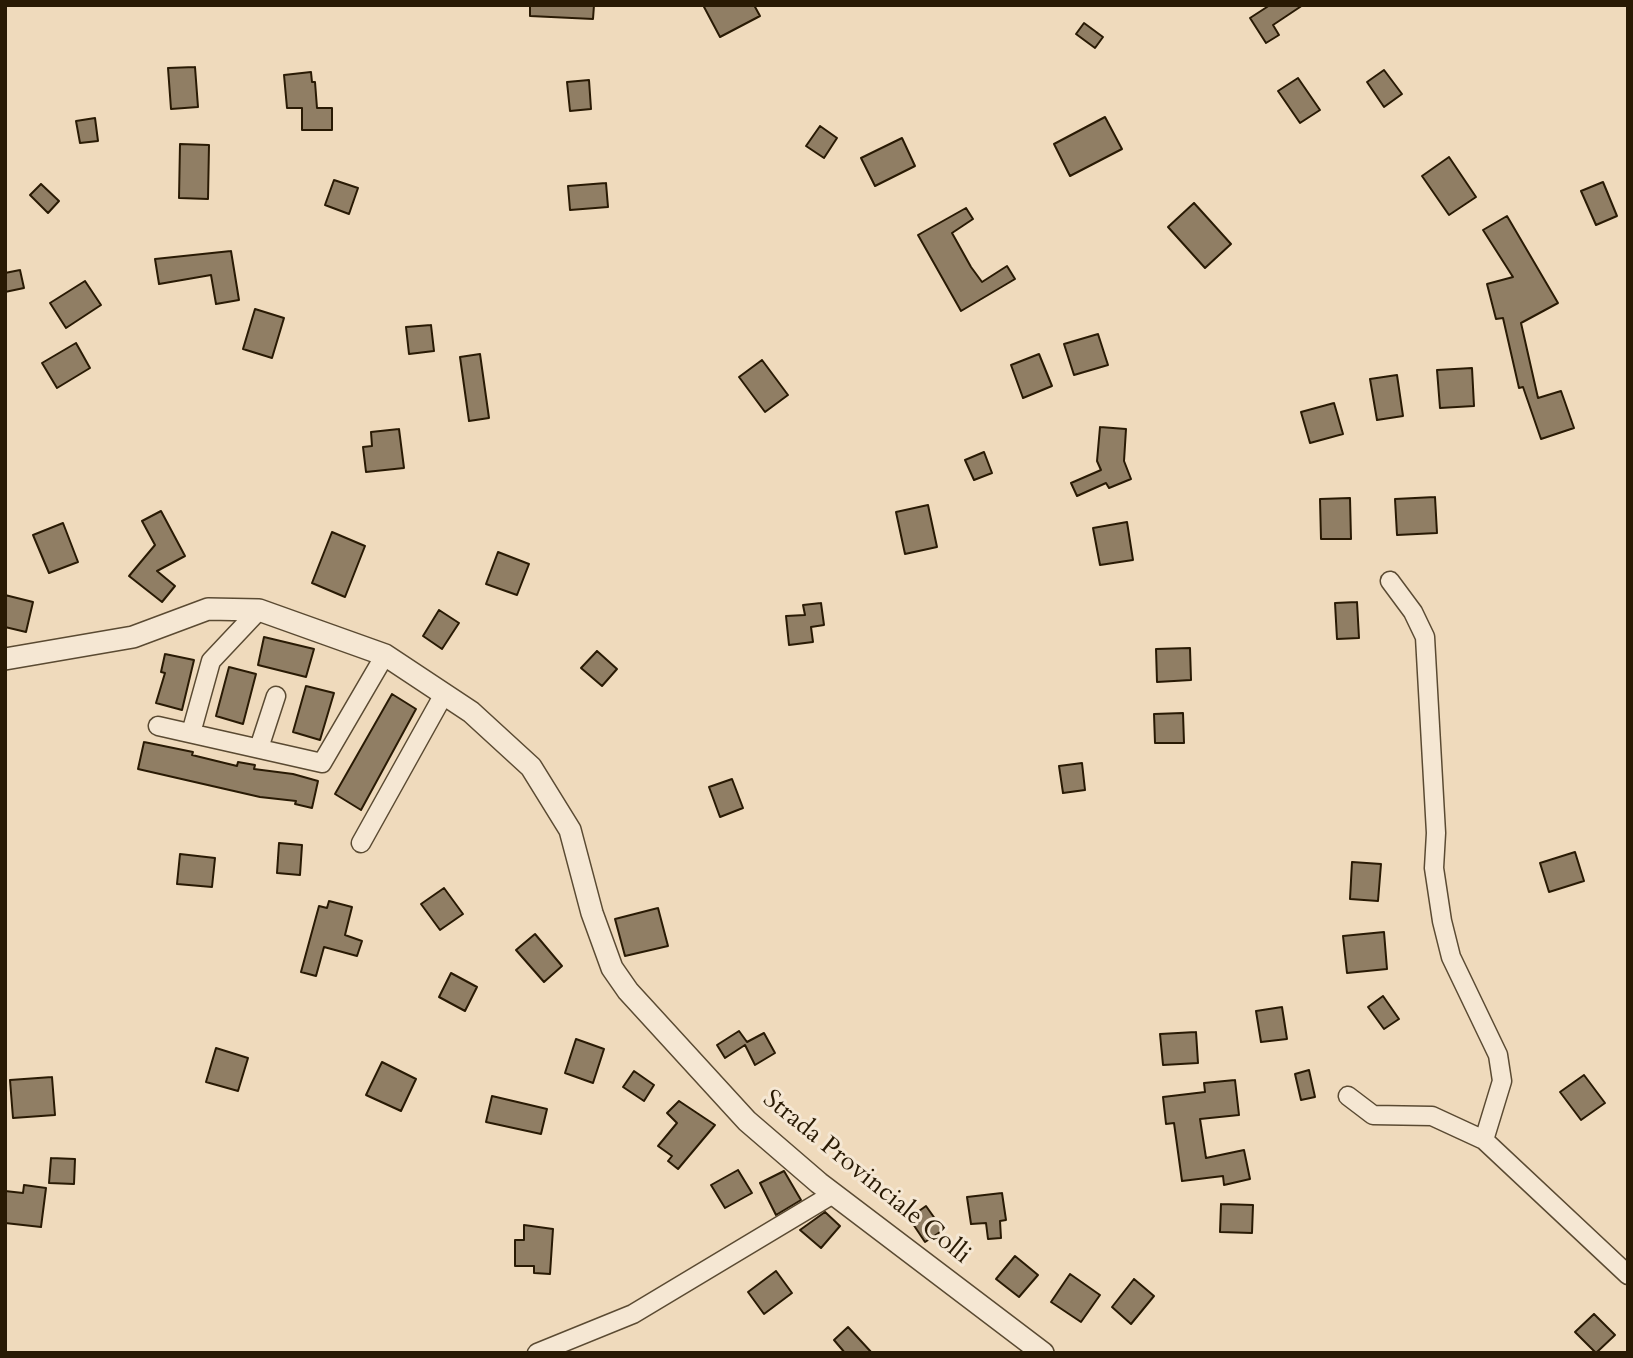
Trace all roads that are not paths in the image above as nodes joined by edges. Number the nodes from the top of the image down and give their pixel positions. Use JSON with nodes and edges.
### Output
{"nodes":[{"id":1,"x":1390,"y":581,"type":"dead end"},
{"id":2,"x":259,"y":610,"type":"junction"},
{"id":3,"x":385,"y":655,"type":"junction"},
{"id":4,"x":5,"y":659,"type":"edge"},
{"id":5,"x":444,"y":694,"type":"junction"},
{"id":6,"x":276,"y":696,"type":"dead end"},
{"id":7,"x":158,"y":726,"type":"dead end"},
{"id":8,"x":191,"y":733,"type":"junction"},
{"id":9,"x":259,"y":748,"type":"junction"},
{"id":10,"x":360,"y":843,"type":"dead end"},
{"id":11,"x":1349,"y":1096,"type":"dead end"},
{"id":12,"x":1484,"y":1140,"type":"junction"},
{"id":13,"x":833,"y":1194,"type":"junction"},
{"id":14,"x":1628,"y":1275,"type":"edge"},
{"id":15,"x":537,"y":1353,"type":"edge"},
{"id":16,"x":1043,"y":1353,"type":"edge"}],
"edges":[{"from":1,"to":12,"type":"street"},
{"from":2,"to":3,"type":"street","name":"Strada Provinciale Colli"},
{"from":2,"to":4,"type":"street","name":"Strada Provinciale Colli"},
{"from":2,"to":8,"type":"street"},
{"from":3,"to":5,"type":"street","name":"Strada Provinciale Colli"},
{"from":3,"to":9,"type":"street"},
{"from":5,"to":10,"type":"street"},
{"from":5,"to":13,"type":"street","name":"Strada Provinciale Colli"},
{"from":6,"to":9,"type":"street"},
{"from":7,"to":8,"type":"street"},
{"from":8,"to":9,"type":"street"},
{"from":11,"to":12,"type":"street"},
{"from":12,"to":14,"type":"street"},
{"from":13,"to":15,"type":"street"},
{"from":13,"to":16,"type":"street","name":"Strada Provinciale Colli"}]}
